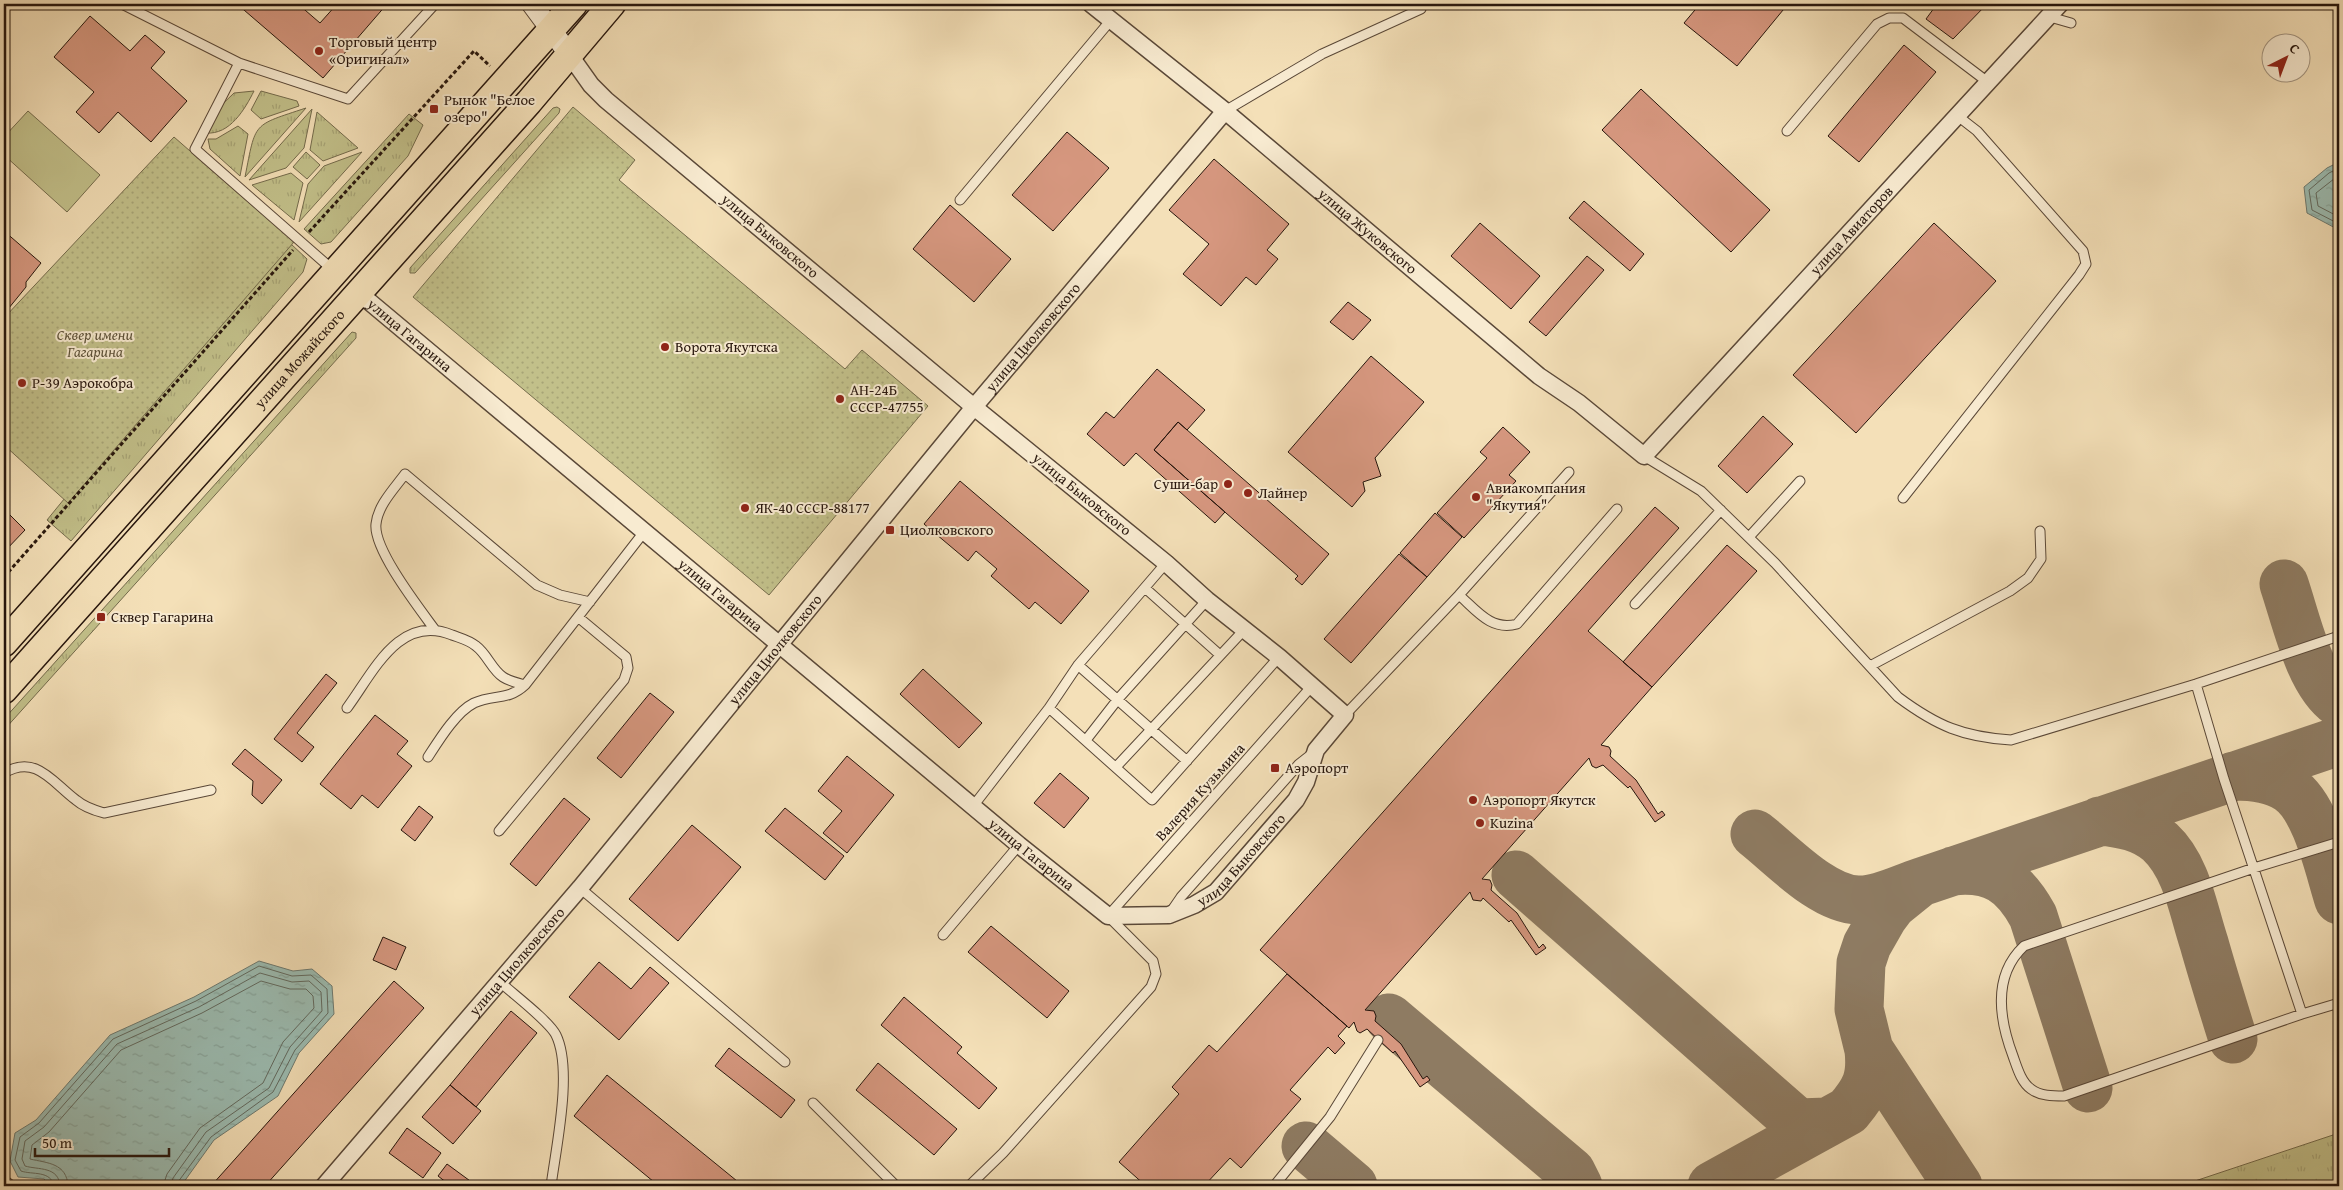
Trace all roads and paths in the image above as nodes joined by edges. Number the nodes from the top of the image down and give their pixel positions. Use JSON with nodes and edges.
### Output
{"nodes":[{"id":1,"x":122,"y":4,"type":"edge"},
{"id":2,"x":435,"y":4,"type":"edge"},
{"id":3,"x":532,"y":4,"type":"edge"},
{"id":4,"x":574,"y":4,"type":"edge"},
{"id":5,"x":612,"y":4,"type":"edge"},
{"id":6,"x":1091,"y":4,"type":"edge"},
{"id":7,"x":2060,"y":4,"type":"edge"},
{"id":8,"x":1421,"y":8,"type":"dead end"},
{"id":9,"x":2050,"y":17,"type":"junction"},
{"id":10,"x":1111,"y":20,"type":"junction"},
{"id":11,"x":2071,"y":23,"type":"dead end"},
{"id":12,"x":552,"y":31,"type":"junction"},
{"id":13,"x":569,"y":54,"type":"junction"},
{"id":14,"x":239,"y":63,"type":"junction"},
{"id":15,"x":505,"y":82,"type":"junction"},
{"id":16,"x":1989,"y":83,"type":"junction"},
{"id":17,"x":1225,"y":111,"type":"junction"},
{"id":18,"x":1959,"y":117,"type":"junction"},
{"id":19,"x":1786,"y":130,"type":"dead end"},
{"id":20,"x":960,"y":200,"type":"dead end"},
{"id":21,"x":300,"y":242,"type":"junction"},
{"id":22,"x":335,"y":272,"type":"junction"},
{"id":23,"x":359,"y":293,"type":"junction"},
{"id":24,"x":974,"y":407,"type":"junction"},
{"id":25,"x":1644,"y":456,"type":"junction"},
{"id":26,"x":1569,"y":472,"type":"dead end"},
{"id":27,"x":1800,"y":481,"type":"dead end"},
{"id":28,"x":1902,"y":498,"type":"dead end"},
{"id":29,"x":1617,"y":509,"type":"dead end"},
{"id":30,"x":1721,"y":510,"type":"junction"},
{"id":31,"x":2040,"y":531,"type":"dead end"},
{"id":32,"x":644,"y":532,"type":"junction"},
{"id":33,"x":1749,"y":537,"type":"junction"},
{"id":34,"x":1166,"y":563,"type":"junction"},
{"id":35,"x":4,"y":577,"type":"edge"},
{"id":36,"x":1145,"y":588,"type":"junction"},
{"id":37,"x":1459,"y":595,"type":"junction"},
{"id":38,"x":1207,"y":600,"type":"junction"},
{"id":39,"x":590,"y":602,"type":"junction"},
{"id":40,"x":1636,"y":604,"type":"dead end"},
{"id":41,"x":578,"y":616,"type":"junction"},
{"id":42,"x":1186,"y":624,"type":"junction"},
{"id":43,"x":435,"y":630,"type":"junction"},
{"id":44,"x":1244,"y":630,"type":"junction"},
{"id":45,"x":2339,"y":636,"type":"edge"},
{"id":46,"x":4,"y":643,"type":"edge"},
{"id":47,"x":780,"y":646,"type":"junction"},
{"id":48,"x":1220,"y":655,"type":"junction"},
{"id":49,"x":1279,"y":657,"type":"junction"},
{"id":50,"x":1078,"y":665,"type":"junction"},
{"id":51,"x":1870,"y":666,"type":"junction"},
{"id":52,"x":2196,"y":684,"type":"junction"},
{"id":53,"x":525,"y":685,"type":"junction"},
{"id":54,"x":1312,"y":686,"type":"junction"},
{"id":55,"x":4,"y":690,"type":"edge"},
{"id":56,"x":1118,"y":699,"type":"junction"},
{"id":57,"x":347,"y":708,"type":"dead end"},
{"id":58,"x":1049,"y":708,"type":"junction"},
{"id":59,"x":1345,"y":715,"type":"junction"},
{"id":60,"x":1086,"y":740,"type":"junction"},
{"id":61,"x":1316,"y":750,"type":"junction"},
{"id":62,"x":428,"y":757,"type":"dead end"},
{"id":63,"x":1187,"y":761,"type":"junction"},
{"id":64,"x":1116,"y":767,"type":"junction"},
{"id":65,"x":4,"y":773,"type":"edge"},
{"id":66,"x":211,"y":790,"type":"dead end"},
{"id":67,"x":974,"y":805,"type":"junction"},
{"id":68,"x":499,"y":831,"type":"dead end"},
{"id":69,"x":2339,"y":842,"type":"edge"},
{"id":70,"x":1019,"y":845,"type":"junction"},
{"id":71,"x":2254,"y":868,"type":"junction"},
{"id":72,"x":580,"y":888,"type":"junction"},
{"id":73,"x":1169,"y":915,"type":"junction"},
{"id":74,"x":1108,"y":916,"type":"junction"},
{"id":75,"x":943,"y":935,"type":"dead end"},
{"id":76,"x":500,"y":982,"type":"junction"},
{"id":77,"x":2339,"y":1003,"type":"edge"},
{"id":78,"x":2302,"y":1014,"type":"junction"},
{"id":79,"x":1378,"y":1040,"type":"dead end"},
{"id":80,"x":785,"y":1062,"type":"dead end"},
{"id":81,"x":813,"y":1103,"type":"dead end"},
{"id":82,"x":4,"y":1180,"type":"edge"},
{"id":83,"x":12,"y":1186,"type":"edge"},
{"id":84,"x":324,"y":1186,"type":"edge"},
{"id":85,"x":551,"y":1186,"type":"edge"},
{"id":86,"x":896,"y":1186,"type":"edge"},
{"id":87,"x":969,"y":1186,"type":"edge"},
{"id":88,"x":1274,"y":1186,"type":"edge"}],
"edges":[{"from":1,"to":14,"type":"lane"},
{"from":2,"to":14,"type":"lane"},
{"from":3,"to":12,"type":"street"},
{"from":4,"to":12,"type":"main road","name":"улица Можайского"},
{"from":5,"to":13,"type":"main road","name":"улица Можайского"},
{"from":6,"to":10,"type":"street","name":"улица Жуковского"},
{"from":7,"to":9,"type":"street","name":"улица Авиаторов"},
{"from":8,"to":17,"type":"lane"},
{"from":9,"to":11,"type":"lane"},
{"from":9,"to":16,"type":"street","name":"улица Авиаторов"},
{"from":10,"to":17,"type":"street","name":"улица Жуковского"},
{"from":10,"to":20,"type":"lane"},
{"from":12,"to":13,"type":"street"},
{"from":12,"to":15,"type":"main road","name":"улица Можайского"},
{"from":13,"to":23,"type":"main road","name":"улица Можайского"},
{"from":13,"to":24,"type":"street","name":"улица Быковского"},
{"from":14,"to":21,"type":"lane"},
{"from":15,"to":21,"type":"path"},
{"from":15,"to":22,"type":"main road","name":"улица Можайского"},
{"from":16,"to":18,"type":"street","name":"улица Авиаторов"},
{"from":16,"to":19,"type":"lane"},
{"from":17,"to":24,"type":"street","name":"улица Циолковского"},
{"from":17,"to":25,"type":"street","name":"улица Жуковского"},
{"from":18,"to":25,"type":"street","name":"улица Авиаторов"},
{"from":18,"to":28,"type":"lane"},
{"from":21,"to":22,"type":"lane"},
{"from":21,"to":35,"type":"path"},
{"from":22,"to":23,"type":"main road","name":"улица Гагарина"},
{"from":22,"to":46,"type":"main road","name":"улица Можайского"},
{"from":23,"to":32,"type":"street","name":"улица Гагарина"},
{"from":23,"to":55,"type":"main road","name":"улица Можайского"},
{"from":24,"to":34,"type":"street","name":"улица Быковского"},
{"from":24,"to":47,"type":"street","name":"улица Циолковского"},
{"from":25,"to":30,"type":"lane"},
{"from":26,"to":37,"type":"lane"},
{"from":27,"to":33,"type":"lane"},
{"from":29,"to":37,"type":"lane"},
{"from":30,"to":33,"type":"lane"},
{"from":30,"to":40,"type":"lane"},
{"from":31,"to":51,"type":"lane"},
{"from":32,"to":39,"type":"lane"},
{"from":32,"to":47,"type":"street","name":"улица Гагарина"},
{"from":33,"to":51,"type":"lane"},
{"from":34,"to":36,"type":"lane"},
{"from":34,"to":38,"type":"street","name":"улица Быковского"},
{"from":36,"to":42,"type":"lane"},
{"from":36,"to":50,"type":"lane"},
{"from":37,"to":59,"type":"lane"},
{"from":38,"to":42,"type":"lane"},
{"from":38,"to":44,"type":"street","name":"улица Быковского"},
{"from":39,"to":41,"type":"lane"},
{"from":39,"to":43,"type":"lane"},
{"from":41,"to":53,"type":"lane"},
{"from":41,"to":68,"type":"lane"},
{"from":42,"to":48,"type":"lane"},
{"from":42,"to":56,"type":"lane"},
{"from":43,"to":53,"type":"lane"},
{"from":43,"to":57,"type":"lane"},
{"from":44,"to":48,"type":"lane"},
{"from":44,"to":49,"type":"street","name":"улица Быковского"},
{"from":45,"to":52,"type":"lane"},
{"from":47,"to":67,"type":"street","name":"улица Гагарина"},
{"from":47,"to":72,"type":"street","name":"улица Циолковского"},
{"from":48,"to":64,"type":"lane"},
{"from":49,"to":54,"type":"street","name":"улица Быковского"},
{"from":49,"to":63,"type":"lane"},
{"from":50,"to":56,"type":"lane"},
{"from":50,"to":58,"type":"lane"},
{"from":51,"to":52,"type":"lane"},
{"from":52,"to":71,"type":"lane"},
{"from":53,"to":62,"type":"lane"},
{"from":54,"to":59,"type":"street","name":"улица Быковского"},
{"from":54,"to":74,"type":"lane","name":"Валерия Кузьмина"},
{"from":56,"to":60,"type":"lane"},
{"from":56,"to":63,"type":"lane"},
{"from":58,"to":60,"type":"lane"},
{"from":58,"to":67,"type":"lane"},
{"from":59,"to":61,"type":"street","name":"улица Быковского"},
{"from":60,"to":64,"type":"lane"},
{"from":61,"to":73,"type":"lane"},
{"from":61,"to":73,"type":"street","name":"улица Быковского"},
{"from":63,"to":64,"type":"lane"},
{"from":65,"to":66,"type":"lane"},
{"from":67,"to":70,"type":"street","name":"улица Гагарина"},
{"from":69,"to":71,"type":"lane"},
{"from":70,"to":74,"type":"street","name":"улица Гагарина"},
{"from":70,"to":75,"type":"lane"},
{"from":71,"to":78,"type":"lane"},
{"from":71,"to":78,"type":"lane"},
{"from":72,"to":76,"type":"street","name":"улица Циолковского"},
{"from":72,"to":80,"type":"lane"},
{"from":73,"to":74,"type":"street","name":"улица Быковского"},
{"from":74,"to":87,"type":"lane"},
{"from":76,"to":84,"type":"street","name":"улица Циолковского"},
{"from":76,"to":85,"type":"lane"},
{"from":77,"to":78,"type":"lane"},
{"from":79,"to":88,"type":"lane"},
{"from":81,"to":86,"type":"lane"},
{"from":82,"to":83,"type":"lane"}]}
